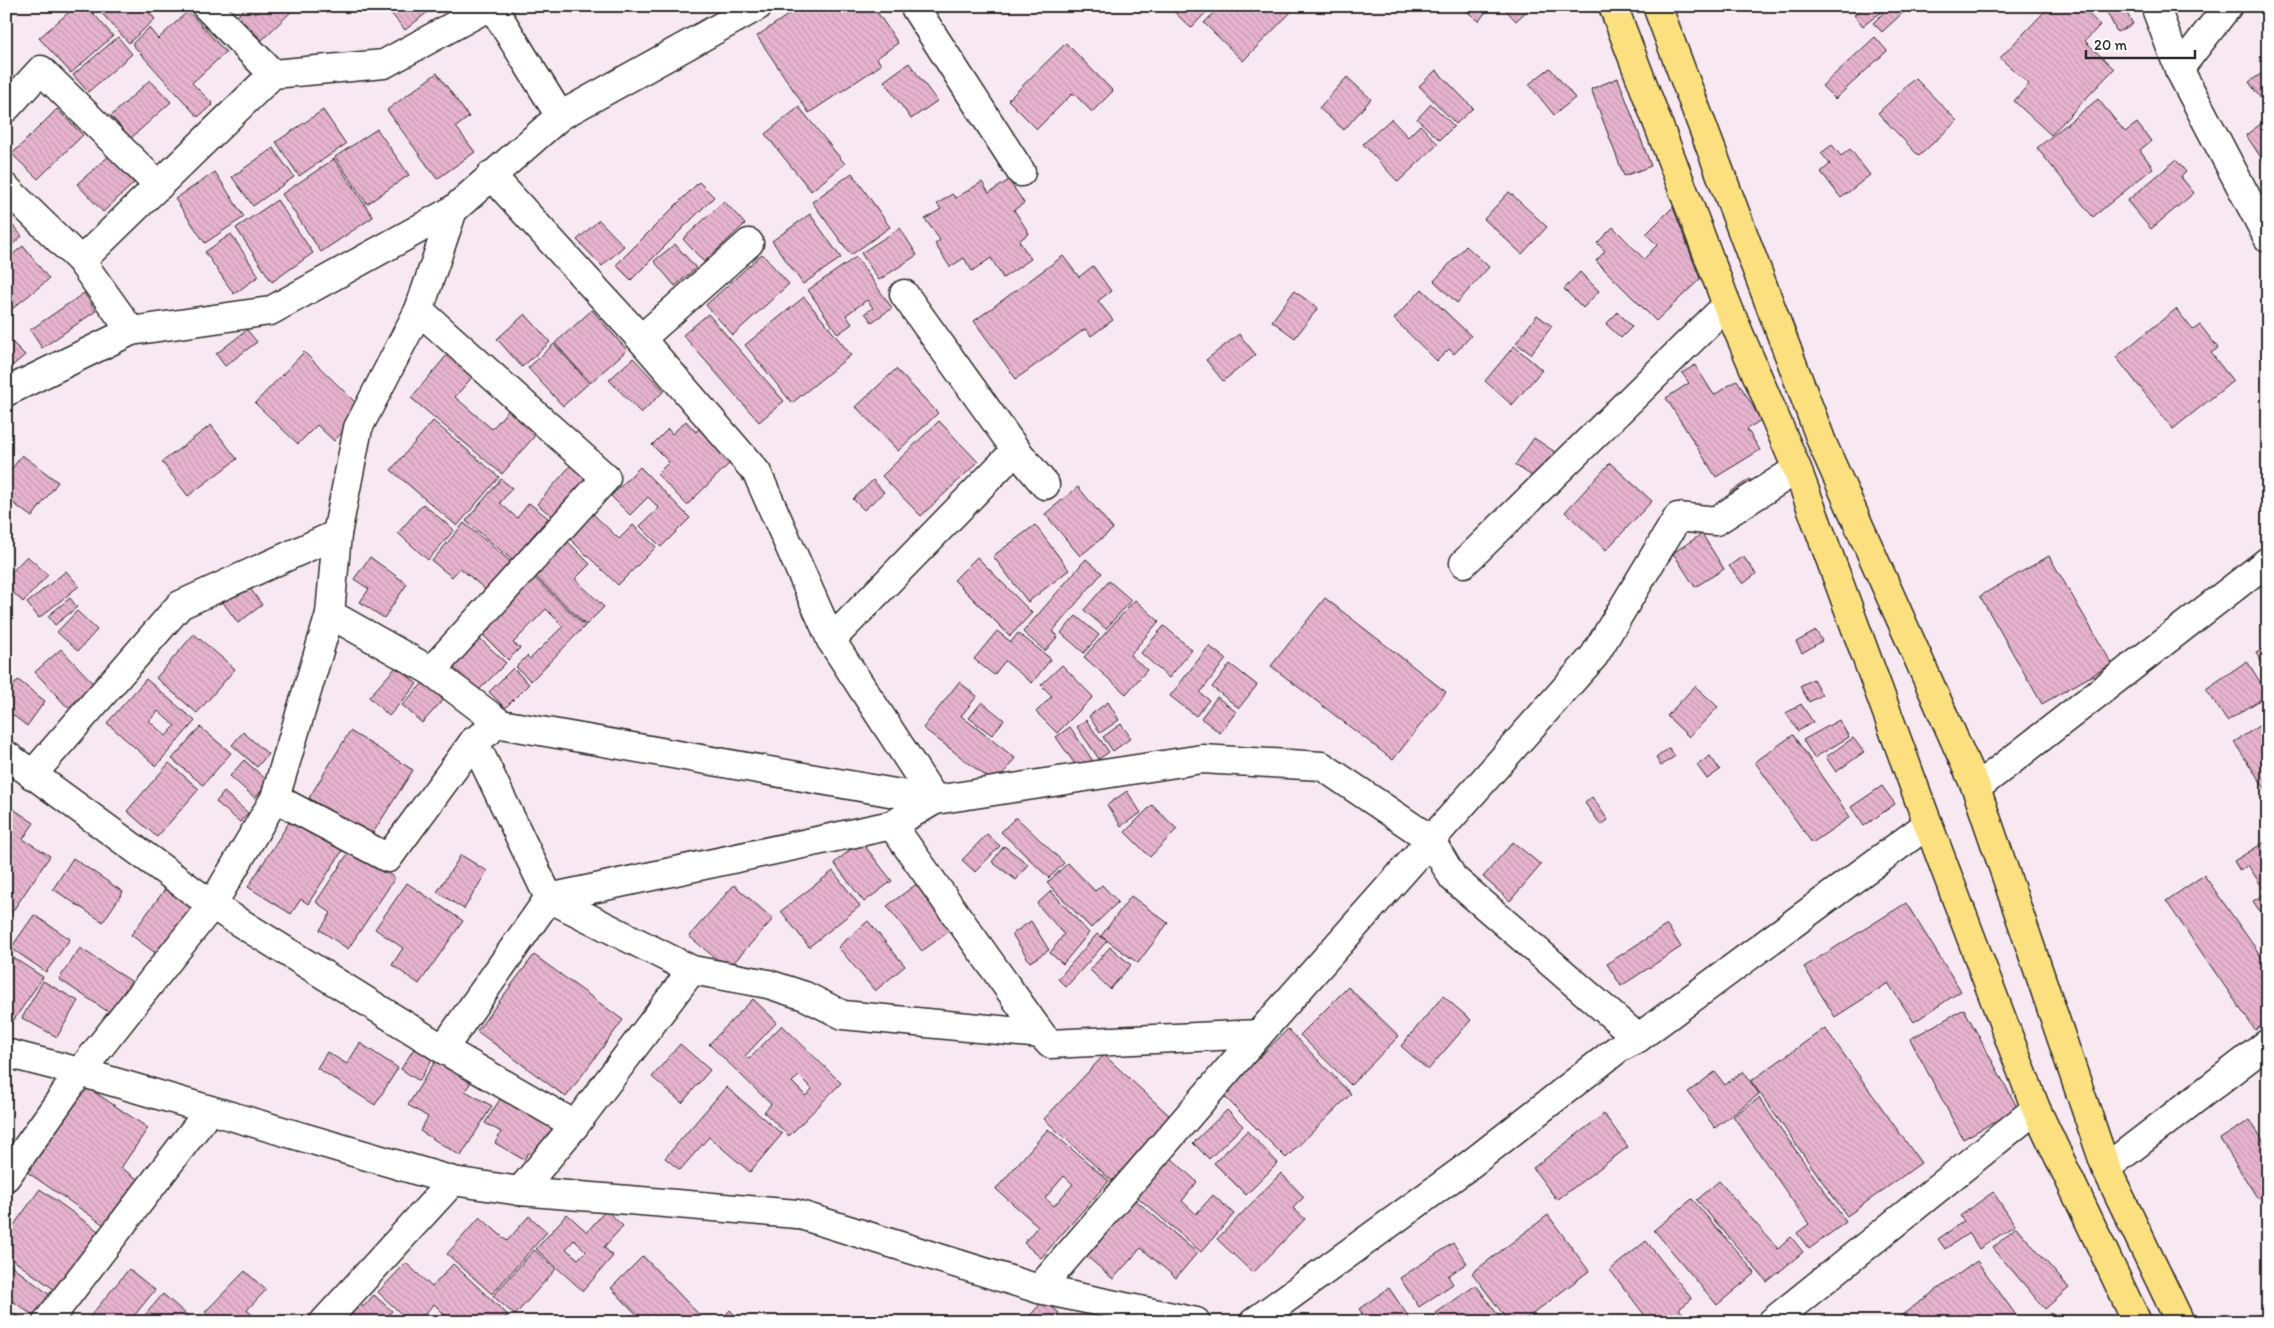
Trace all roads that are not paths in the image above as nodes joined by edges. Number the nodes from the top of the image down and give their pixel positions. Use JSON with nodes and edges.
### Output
{"nodes":[{"id":1,"x":206,"y":6,"type":"edge"},
{"id":2,"x":491,"y":6,"type":"edge"},
{"id":3,"x":758,"y":6,"type":"edge"},
{"id":4,"x":914,"y":6,"type":"edge"},
{"id":5,"x":1613,"y":6,"type":"edge"},
{"id":6,"x":1657,"y":6,"type":"edge"},
{"id":7,"x":2155,"y":6,"type":"edge"},
{"id":8,"x":2228,"y":6,"type":"edge"},
{"id":9,"x":2178,"y":69,"type":"junction"},
{"id":10,"x":274,"y":74,"type":"junction"},
{"id":11,"x":6,"y":108,"type":"edge"},
{"id":12,"x":560,"y":116,"type":"junction"},
{"id":13,"x":1021,"y":172,"type":"dead end"},
{"id":14,"x":491,"y":176,"type":"junction"},
{"id":15,"x":159,"y":186,"type":"junction"},
{"id":16,"x":6,"y":188,"type":"edge"},
{"id":17,"x":454,"y":210,"type":"junction"},
{"id":18,"x":2268,"y":238,"type":"edge"},
{"id":19,"x":750,"y":243,"type":"dead end"},
{"id":20,"x":81,"y":261,"type":"junction"},
{"id":21,"x":904,"y":294,"type":"dead end"},
{"id":22,"x":1726,"y":305,"type":"junction"},
{"id":23,"x":419,"y":310,"type":"junction"},
{"id":24,"x":131,"y":331,"type":"junction"},
{"id":25,"x":641,"y":339,"type":"junction"},
{"id":26,"x":6,"y":392,"type":"edge"},
{"id":27,"x":1016,"y":450,"type":"junction"},
{"id":28,"x":1797,"y":469,"type":"junction"},
{"id":29,"x":1045,"y":485,"type":"dead end"},
{"id":30,"x":337,"y":534,"type":"junction"},
{"id":31,"x":2268,"y":561,"type":"edge"},
{"id":32,"x":1464,"y":563,"type":"dead end"},
{"id":33,"x":330,"y":614,"type":"junction"},
{"id":34,"x":831,"y":640,"type":"junction"},
{"id":35,"x":431,"y":670,"type":"junction"},
{"id":36,"x":500,"y":724,"type":"junction"},
{"id":37,"x":474,"y":741,"type":"junction"},
{"id":38,"x":6,"y":755,"type":"edge"},
{"id":39,"x":32,"y":775,"type":"junction"},
{"id":40,"x":1976,"y":788,"type":"junction"},
{"id":41,"x":275,"y":798,"type":"junction"},
{"id":42,"x":935,"y":800,"type":"junction"},
{"id":43,"x":1928,"y":824,"type":"junction"},
{"id":44,"x":892,"y":825,"type":"junction"},
{"id":45,"x":1430,"y":839,"type":"junction"},
{"id":46,"x":549,"y":898,"type":"junction"},
{"id":47,"x":212,"y":905,"type":"junction"},
{"id":48,"x":692,"y":970,"type":"junction"},
{"id":49,"x":1041,"y":1034,"type":"junction"},
{"id":50,"x":1259,"y":1034,"type":"junction"},
{"id":51,"x":1638,"y":1038,"type":"junction"},
{"id":52,"x":2268,"y":1043,"type":"edge"},
{"id":53,"x":443,"y":1049,"type":"junction"},
{"id":54,"x":6,"y":1053,"type":"edge"},
{"id":55,"x":80,"y":1072,"type":"junction"},
{"id":56,"x":2036,"y":1110,"type":"junction"},
{"id":57,"x":209,"y":1111,"type":"junction"},
{"id":58,"x":575,"y":1125,"type":"junction"},
{"id":59,"x":2106,"y":1168,"type":"junction"},
{"id":60,"x":6,"y":1177,"type":"edge"},
{"id":61,"x":452,"y":1181,"type":"junction"},
{"id":62,"x":520,"y":1191,"type":"junction"},
{"id":63,"x":1038,"y":1289,"type":"junction"},
{"id":64,"x":47,"y":1322,"type":"edge"},
{"id":65,"x":324,"y":1322,"type":"edge"},
{"id":66,"x":1196,"y":1322,"type":"edge"},
{"id":67,"x":1254,"y":1322,"type":"edge"},
{"id":68,"x":1772,"y":1322,"type":"edge"},
{"id":69,"x":2136,"y":1322,"type":"edge"},
{"id":70,"x":2180,"y":1322,"type":"edge"}],
"edges":[{"from":1,"to":10,"type":"street"},
{"from":2,"to":10,"type":"street"},
{"from":2,"to":12,"type":"street"},
{"from":3,"to":12,"type":"street"},
{"from":4,"to":13,"type":"street"},
{"from":5,"to":22,"type":"main road"},
{"from":6,"to":40,"type":"main road"},
{"from":7,"to":9,"type":"street"},
{"from":8,"to":9,"type":"street"},
{"from":9,"to":18,"type":"street"},
{"from":10,"to":15,"type":"street"},
{"from":11,"to":15,"type":"street"},
{"from":12,"to":14,"type":"street"},
{"from":14,"to":17,"type":"street"},
{"from":14,"to":25,"type":"street"},
{"from":15,"to":20,"type":"street"},
{"from":16,"to":20,"type":"street"},
{"from":17,"to":23,"type":"street"},
{"from":17,"to":24,"type":"street"},
{"from":19,"to":25,"type":"street"},
{"from":20,"to":24,"type":"street"},
{"from":21,"to":27,"type":"street"},
{"from":22,"to":28,"type":"main road"},
{"from":22,"to":32,"type":"street"},
{"from":23,"to":30,"type":"street"},
{"from":23,"to":35,"type":"street"},
{"from":24,"to":26,"type":"street"},
{"from":25,"to":34,"type":"street"},
{"from":27,"to":29,"type":"street"},
{"from":27,"to":34,"type":"street"},
{"from":28,"to":43,"type":"main road"},
{"from":28,"to":45,"type":"street"},
{"from":30,"to":33,"type":"street"},
{"from":30,"to":39,"type":"street"},
{"from":31,"to":40,"type":"street"},
{"from":33,"to":35,"type":"street"},
{"from":33,"to":41,"type":"street"},
{"from":34,"to":42,"type":"street"},
{"from":35,"to":36,"type":"street"},
{"from":36,"to":37,"type":"street"},
{"from":36,"to":42,"type":"street"},
{"from":37,"to":41,"type":"street"},
{"from":37,"to":46,"type":"street"},
{"from":38,"to":39,"type":"street"},
{"from":39,"to":47,"type":"street"},
{"from":40,"to":59,"type":"main road"},
{"from":41,"to":47,"type":"street"},
{"from":42,"to":44,"type":"street"},
{"from":42,"to":45,"type":"street"},
{"from":43,"to":51,"type":"street"},
{"from":43,"to":56,"type":"main road"},
{"from":44,"to":46,"type":"street"},
{"from":44,"to":49,"type":"street"},
{"from":45,"to":50,"type":"street"},
{"from":45,"to":51,"type":"street"},
{"from":46,"to":48,"type":"street"},
{"from":46,"to":53,"type":"street"},
{"from":47,"to":53,"type":"street"},
{"from":47,"to":55,"type":"street"},
{"from":48,"to":49,"type":"street"},
{"from":48,"to":58,"type":"street"},
{"from":49,"to":50,"type":"street"},
{"from":50,"to":63,"type":"street"},
{"from":51,"to":67,"type":"street"},
{"from":52,"to":59,"type":"street"},
{"from":53,"to":58,"type":"street"},
{"from":54,"to":55,"type":"street"},
{"from":55,"to":57,"type":"street"},
{"from":55,"to":60,"type":"street"},
{"from":56,"to":68,"type":"street"},
{"from":56,"to":69,"type":"main road"},
{"from":57,"to":61,"type":"street"},
{"from":57,"to":64,"type":"street"},
{"from":58,"to":62,"type":"street"},
{"from":59,"to":70,"type":"main road"},
{"from":61,"to":62,"type":"street"},
{"from":61,"to":65,"type":"street"},
{"from":62,"to":63,"type":"street"},
{"from":63,"to":66,"type":"street"}]}
